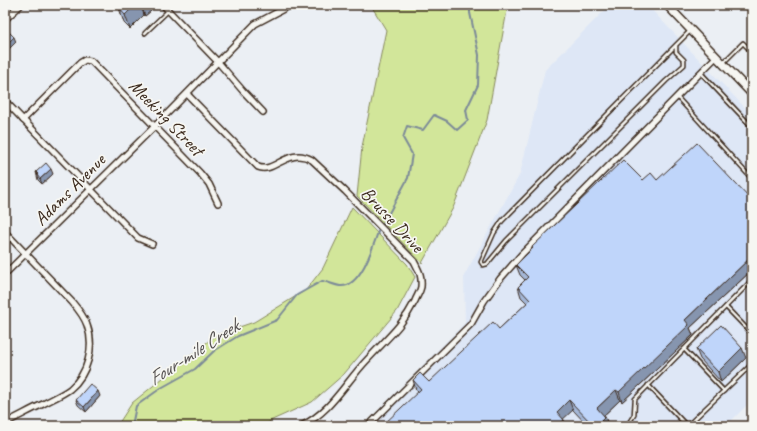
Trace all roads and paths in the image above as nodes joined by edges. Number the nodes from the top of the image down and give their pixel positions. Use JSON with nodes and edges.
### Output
{"nodes":[{"id":1,"x":20,"y":5,"type":"edge"},
{"id":2,"x":162,"y":5,"type":"edge"},
{"id":3,"x":291,"y":5,"type":"edge"},
{"id":4,"x":668,"y":5,"type":"edge"},
{"id":5,"x":168,"y":11,"type":"junction"},
{"id":6,"x":5,"y":20,"type":"edge"},
{"id":7,"x":691,"y":29,"type":"junction"},
{"id":8,"x":145,"y":33,"type":"dead end"},
{"id":9,"x":676,"y":46,"type":"junction"},
{"id":10,"x":752,"y":52,"type":"edge"},
{"id":11,"x":716,"y":57,"type":"junction"},
{"id":12,"x":218,"y":62,"type":"junction"},
{"id":13,"x":723,"y":63,"type":"junction"},
{"id":14,"x":701,"y":72,"type":"junction"},
{"id":15,"x":187,"y":94,"type":"junction"},
{"id":16,"x":752,"y":94,"type":"edge"},
{"id":17,"x":677,"y":97,"type":"junction"},
{"id":18,"x":5,"y":101,"type":"edge"},
{"id":19,"x":263,"y":112,"type":"dead end"},
{"id":20,"x":23,"y":120,"type":"junction"},
{"id":21,"x":155,"y":126,"type":"junction"},
{"id":22,"x":752,"y":127,"type":"edge"},
{"id":23,"x":751,"y":177,"type":"edge"},
{"id":24,"x":90,"y":190,"type":"junction"},
{"id":25,"x":218,"y":203,"type":"dead end"},
{"id":26,"x":5,"y":232,"type":"edge"},
{"id":27,"x":152,"y":244,"type":"dead end"},
{"id":28,"x":26,"y":253,"type":"junction"},
{"id":29,"x":5,"y":274,"type":"edge"},
{"id":30,"x":752,"y":280,"type":"edge"},
{"id":31,"x":726,"y":307,"type":"junction"},
{"id":32,"x":752,"y":334,"type":"edge"},
{"id":33,"x":684,"y":349,"type":"junction"},
{"id":34,"x":752,"y":364,"type":"edge"},
{"id":35,"x":648,"y":385,"type":"junction"},
{"id":36,"x":724,"y":391,"type":"junction"},
{"id":37,"x":5,"y":423,"type":"edge"},
{"id":38,"x":301,"y":426,"type":"edge"},
{"id":39,"x":368,"y":426,"type":"edge"},
{"id":40,"x":627,"y":426,"type":"edge"}],
"edges":[{"from":1,"to":6,"type":"street"},
{"from":2,"to":5,"type":"street"},
{"from":3,"to":12,"type":"street","name":"Adams Avenue"},
{"from":4,"to":7,"type":"main road"},
{"from":5,"to":8,"type":"lane"},
{"from":5,"to":12,"type":"street"},
{"from":7,"to":9,"type":"lane"},
{"from":7,"to":11,"type":"main road"},
{"from":9,"to":9,"type":"lane"},
{"from":10,"to":13,"type":"lane"},
{"from":11,"to":13,"type":"main road"},
{"from":11,"to":14,"type":"street"},
{"from":12,"to":15,"type":"street","name":"Adams Avenue"},
{"from":12,"to":19,"type":"street"},
{"from":13,"to":16,"type":"main road"},
{"from":14,"to":17,"type":"street"},
{"from":14,"to":22,"type":"lane"},
{"from":15,"to":21,"type":"street","name":"Adams Avenue"},
{"from":15,"to":38,"type":"street","name":"Brusse Drive"},
{"from":17,"to":23,"type":"lane"},
{"from":17,"to":39,"type":"street"},
{"from":18,"to":20,"type":"street"},
{"from":20,"to":21,"type":"street","name":"Meeking Street"},
{"from":20,"to":24,"type":"street"},
{"from":21,"to":24,"type":"street","name":"Adams Avenue"},
{"from":21,"to":25,"type":"street","name":"Meeking Street"},
{"from":24,"to":27,"type":"street"},
{"from":24,"to":28,"type":"street","name":"Adams Avenue"},
{"from":26,"to":28,"type":"street"},
{"from":28,"to":29,"type":"street","name":"Adams Avenue"},
{"from":28,"to":37,"type":"street"},
{"from":30,"to":31,"type":"lane"},
{"from":31,"to":32,"type":"lane"},
{"from":31,"to":33,"type":"lane"},
{"from":33,"to":35,"type":"lane"},
{"from":33,"to":36,"type":"lane"},
{"from":34,"to":36,"type":"lane"},
{"from":35,"to":36,"type":"lane"},
{"from":35,"to":40,"type":"lane"}]}
